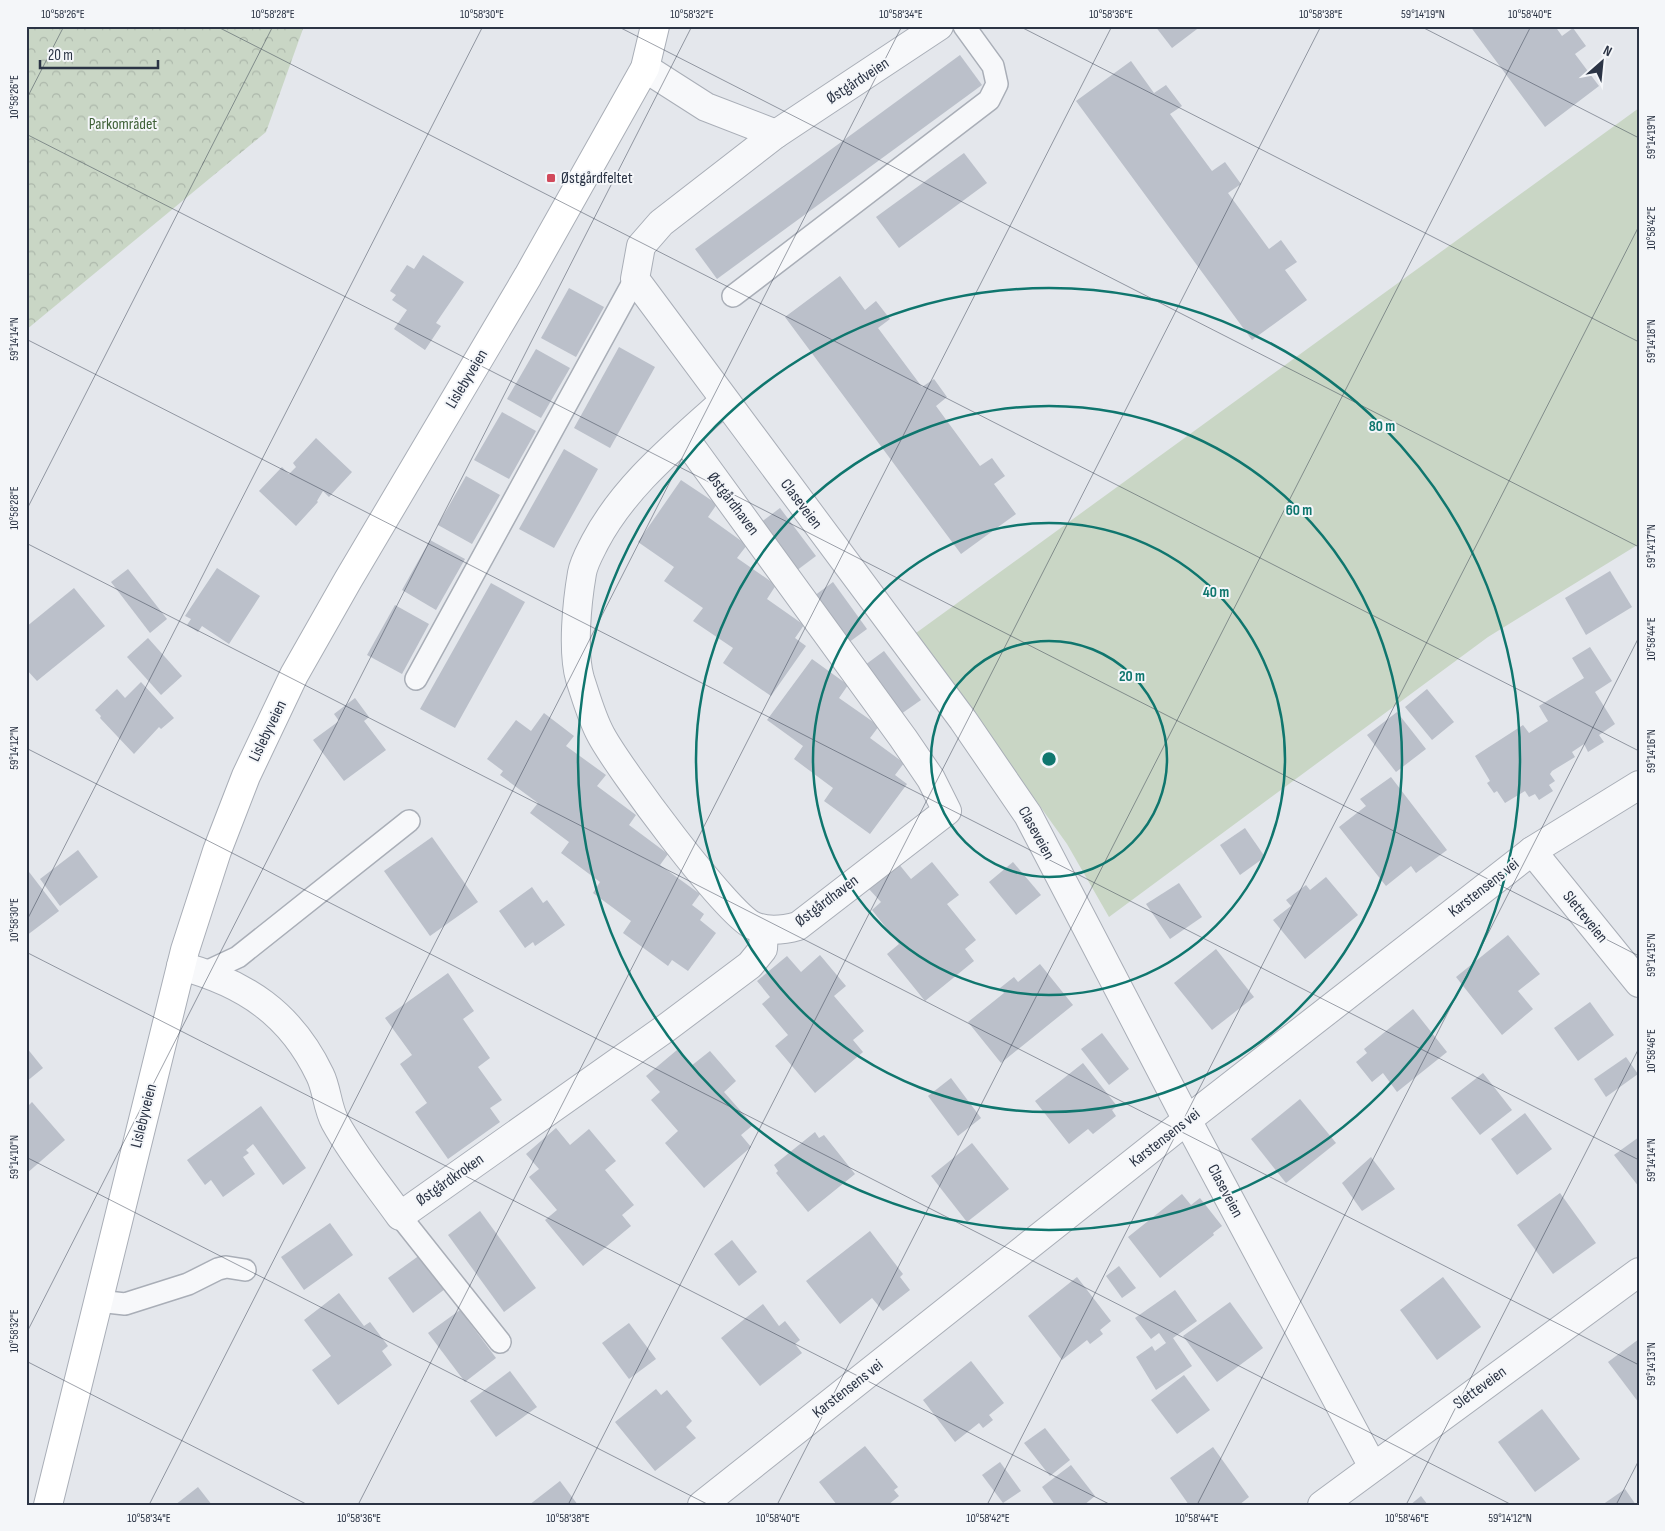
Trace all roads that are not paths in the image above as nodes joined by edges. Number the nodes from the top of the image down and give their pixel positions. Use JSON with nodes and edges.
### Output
{"nodes":[{"id":1,"x":655,"y":26,"type":"edge"},
{"id":2,"x":964,"y":26,"type":"edge"},
{"id":3,"x":922,"y":31,"type":"edge"},
{"id":4,"x":645,"y":68,"type":"junction"},
{"id":5,"x":776,"y":134,"type":"junction"},
{"id":6,"x":635,"y":278,"type":"junction"},
{"id":7,"x":733,"y":296,"type":"dead end"},
{"id":8,"x":724,"y":400,"type":"junction"},
{"id":9,"x":684,"y":437,"type":"junction"},
{"id":10,"x":416,"y":679,"type":"dead end"},
{"id":11,"x":1639,"y":785,"type":"edge"},
{"id":12,"x":409,"y":821,"type":"dead end"},
{"id":13,"x":1532,"y":851,"type":"junction"},
{"id":14,"x":764,"y":930,"type":"junction"},
{"id":15,"x":194,"y":969,"type":"junction"},
{"id":16,"x":1639,"y":983,"type":"edge"},
{"id":17,"x":1187,"y":1120,"type":"junction"},
{"id":18,"x":400,"y":1216,"type":"junction"},
{"id":19,"x":245,"y":1270,"type":"dead end"},
{"id":20,"x":1639,"y":1272,"type":"edge"},
{"id":21,"x":98,"y":1301,"type":"junction"},
{"id":22,"x":500,"y":1342,"type":"dead end"},
{"id":23,"x":1373,"y":1467,"type":"junction"},
{"id":24,"x":48,"y":1505,"type":"edge"},
{"id":25,"x":702,"y":1505,"type":"edge"},
{"id":26,"x":1322,"y":1505,"type":"edge"}],
"edges":[{"from":1,"to":4,"type":"street","name":"Lislebyveien"},
{"from":2,"to":7,"type":"lane"},
{"from":3,"to":5,"type":"street","name":"Østgårdveien"},
{"from":4,"to":5,"type":"street"},
{"from":4,"to":15,"type":"street","name":"Lislebyveien"},
{"from":5,"to":6,"type":"street","name":"Østgårdveien"},
{"from":6,"to":8,"type":"street","name":"Claseveien"},
{"from":6,"to":10,"type":"lane"},
{"from":8,"to":9,"type":"street"},
{"from":8,"to":17,"type":"street","name":"Claseveien"},
{"from":9,"to":14,"type":"street"},
{"from":9,"to":14,"type":"street","name":"Østgårdhaven"},
{"from":11,"to":13,"type":"street","name":"Karstensens vei"},
{"from":12,"to":15,"type":"lane"},
{"from":13,"to":16,"type":"street","name":"Sletteveien"},
{"from":13,"to":17,"type":"street","name":"Karstensens vei"},
{"from":14,"to":18,"type":"street","name":"Østgårdkroken"},
{"from":15,"to":18,"type":"street","name":"Østgårdkroken"},
{"from":15,"to":21,"type":"street","name":"Lislebyveien"},
{"from":17,"to":23,"type":"street","name":"Claseveien"},
{"from":17,"to":25,"type":"street","name":"Karstensens vei"},
{"from":18,"to":22,"type":"lane"},
{"from":19,"to":21,"type":"lane"},
{"from":20,"to":23,"type":"street","name":"Sletteveien"},
{"from":21,"to":24,"type":"street","name":"Lislebyveien"},
{"from":23,"to":26,"type":"street","name":"Sletteveien"}]}
